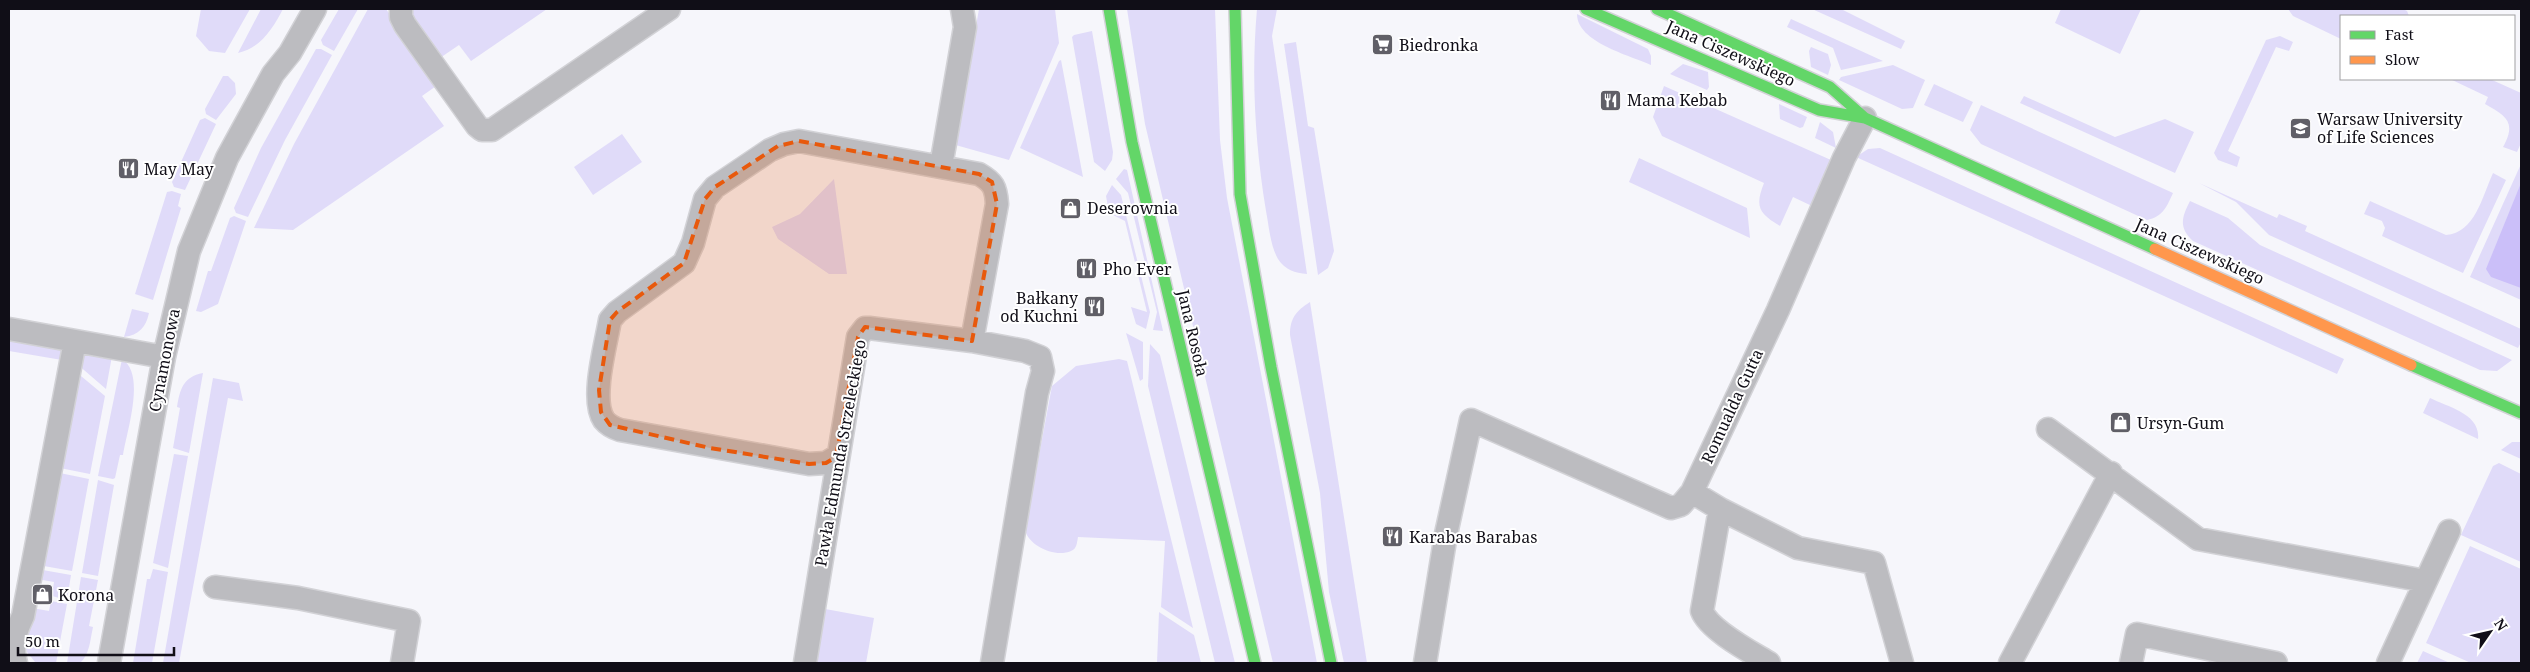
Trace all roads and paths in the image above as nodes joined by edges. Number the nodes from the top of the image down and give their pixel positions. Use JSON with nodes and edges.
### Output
{"nodes":[{"id":1,"x":299,"y":9,"type":"edge"},
{"id":2,"x":315,"y":9,"type":"edge"},
{"id":3,"x":401,"y":9,"type":"edge"},
{"id":4,"x":669,"y":9,"type":"edge"},
{"id":5,"x":962,"y":9,"type":"edge"},
{"id":6,"x":1109,"y":9,"type":"edge"},
{"id":7,"x":1235,"y":9,"type":"edge"},
{"id":8,"x":1586,"y":9,"type":"edge"},
{"id":9,"x":1657,"y":9,"type":"edge"},
{"id":10,"x":273,"y":74,"type":"junction"},
{"id":11,"x":1865,"y":118,"type":"junction"},
{"id":12,"x":941,"y":166,"type":"junction"},
{"id":13,"x":9,"y":328,"type":"edge"},
{"id":14,"x":75,"y":341,"type":"junction"},
{"id":15,"x":972,"y":342,"type":"junction"},
{"id":16,"x":164,"y":357,"type":"junction"},
{"id":17,"x":2521,"y":413,"type":"edge"},
{"id":18,"x":2048,"y":429,"type":"dead end"},
{"id":19,"x":836,"y":457,"type":"junction"},
{"id":20,"x":2111,"y":473,"type":"junction"},
{"id":21,"x":1692,"y":492,"type":"junction"},
{"id":22,"x":1720,"y":509,"type":"junction"},
{"id":23,"x":2449,"y":531,"type":"dead end"},
{"id":24,"x":2425,"y":581,"type":"junction"},
{"id":25,"x":215,"y":587,"type":"dead end"},
{"id":26,"x":2261,"y":662,"type":"edge"},
{"id":27,"x":16,"y":663,"type":"edge"},
{"id":28,"x":109,"y":663,"type":"edge"},
{"id":29,"x":402,"y":663,"type":"edge"},
{"id":30,"x":805,"y":663,"type":"edge"},
{"id":31,"x":992,"y":663,"type":"edge"},
{"id":32,"x":1255,"y":663,"type":"edge"},
{"id":33,"x":1331,"y":663,"type":"edge"},
{"id":34,"x":1425,"y":663,"type":"edge"},
{"id":35,"x":1768,"y":663,"type":"edge"},
{"id":36,"x":1902,"y":663,"type":"edge"},
{"id":37,"x":2010,"y":663,"type":"edge"},
{"id":38,"x":2132,"y":663,"type":"edge"},
{"id":39,"x":2388,"y":663,"type":"edge"}],
"edges":[{"from":1,"to":10,"type":"street","name":"Cynamonowa"},
{"from":2,"to":10,"type":"street","name":"Cynamonowa"},
{"from":3,"to":4,"type":"street"},
{"from":5,"to":12,"type":"street"},
{"from":6,"to":32,"type":"main road","name":"Jana Rosoła"},
{"from":7,"to":33,"type":"main road"},
{"from":8,"to":11,"type":"main road","name":"Jana Ciszewskiego"},
{"from":9,"to":11,"type":"main road","name":"Jana Ciszewskiego"},
{"from":10,"to":16,"type":"street","name":"Cynamonowa"},
{"from":11,"to":17,"type":"main road","name":"Jana Ciszewskiego"},
{"from":11,"to":21,"type":"street","name":"Romualda Gutta"},
{"from":12,"to":15,"type":"street"},
{"from":12,"to":19,"type":"street"},
{"from":13,"to":14,"type":"street"},
{"from":14,"to":16,"type":"street"},
{"from":14,"to":27,"type":"street"},
{"from":15,"to":19,"type":"street","name":"Pawła Edmunda Strzeleckiego"},
{"from":15,"to":31,"type":"street"},
{"from":16,"to":28,"type":"street","name":"Cynamonowa"},
{"from":18,"to":20,"type":"street"},
{"from":19,"to":30,"type":"street","name":"Pawła Edmunda Strzeleckiego"},
{"from":20,"to":24,"type":"street"},
{"from":20,"to":37,"type":"street"},
{"from":21,"to":22,"type":"street"},
{"from":21,"to":34,"type":"street"},
{"from":22,"to":35,"type":"street"},
{"from":22,"to":36,"type":"street"},
{"from":23,"to":24,"type":"street"},
{"from":24,"to":39,"type":"street"},
{"from":25,"to":29,"type":"street"},
{"from":26,"to":38,"type":"street"}]}
